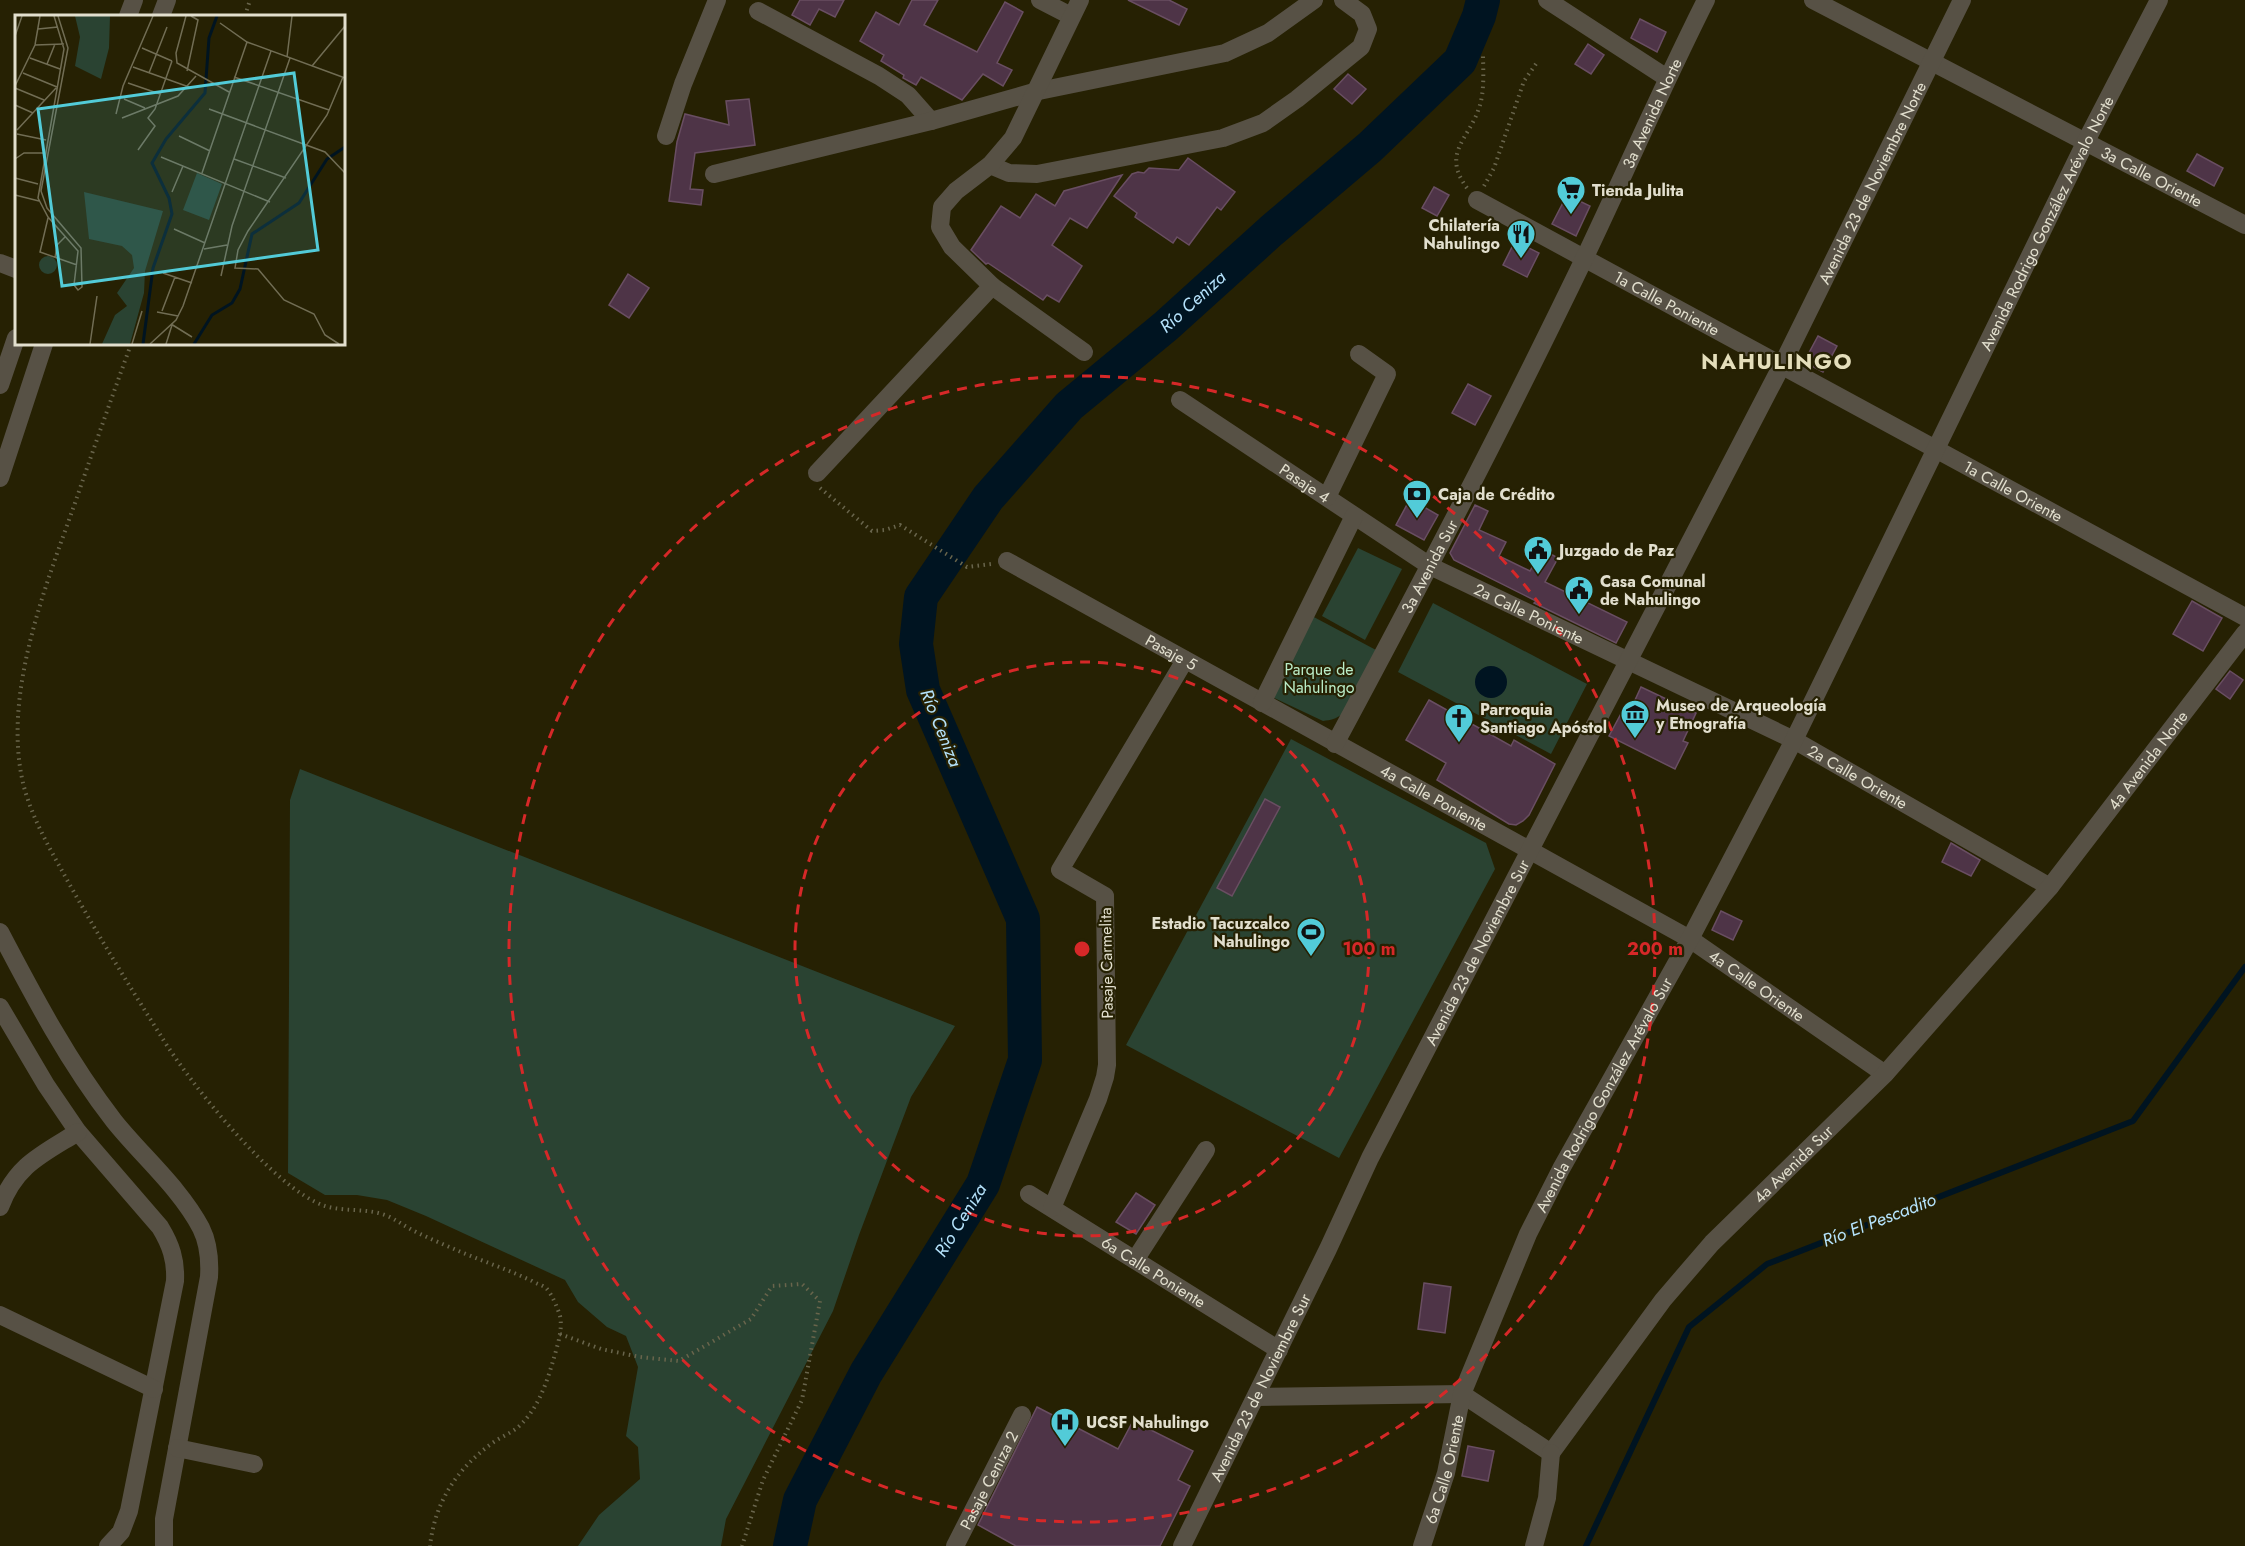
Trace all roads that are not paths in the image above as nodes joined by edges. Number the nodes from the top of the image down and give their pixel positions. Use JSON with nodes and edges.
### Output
{"nodes":[{"id":1,"x":134,"y":0,"type":"edge"},
{"id":2,"x":167,"y":0,"type":"edge"},
{"id":3,"x":717,"y":0,"type":"edge"},
{"id":4,"x":1040,"y":0,"type":"edge"},
{"id":5,"x":1080,"y":0,"type":"edge"},
{"id":6,"x":1314,"y":0,"type":"edge"},
{"id":7,"x":1343,"y":0,"type":"edge"},
{"id":8,"x":1547,"y":0,"type":"edge"},
{"id":9,"x":1706,"y":0,"type":"edge"},
{"id":10,"x":1813,"y":0,"type":"edge"},
{"id":11,"x":1962,"y":0,"type":"edge"},
{"id":12,"x":2159,"y":0,"type":"edge"},
{"id":13,"x":758,"y":11,"type":"dead end"},
{"id":14,"x":128,"y":15,"type":"edge"},
{"id":15,"x":161,"y":15,"type":"edge"},
{"id":16,"x":1071,"y":16,"type":"junction"},
{"id":17,"x":1932,"y":60,"type":"junction"},
{"id":18,"x":1667,"y":78,"type":"junction"},
{"id":19,"x":1034,"y":92,"type":"junction"},
{"id":20,"x":931,"y":121,"type":"junction"},
{"id":21,"x":666,"y":136,"type":"dead end"},
{"id":22,"x":2085,"y":143,"type":"junction"},
{"id":23,"x":990,"y":165,"type":"junction"},
{"id":24,"x":714,"y":174,"type":"dead end"},
{"id":25,"x":1477,"y":200,"type":"road end"},
{"id":26,"x":2245,"y":225,"type":"edge"},
{"id":27,"x":1584,"y":258,"type":"junction"},
{"id":28,"x":0,"y":263,"type":"edge"},
{"id":29,"x":15,"y":269,"type":"edge"},
{"id":30,"x":992,"y":286,"type":"junction"},
{"id":31,"x":15,"y":341,"type":"edge"},
{"id":32,"x":44,"y":345,"type":"edge"},
{"id":33,"x":1084,"y":352,"type":"dead end"},
{"id":34,"x":1359,"y":354,"type":"dead end"},
{"id":35,"x":1782,"y":365,"type":"junction"},
{"id":36,"x":0,"y":385,"type":"edge"},
{"id":37,"x":1180,"y":400,"type":"dead end"},
{"id":38,"x":1937,"y":448,"type":"junction"},
{"id":39,"x":817,"y":473,"type":"road end"},
{"id":40,"x":0,"y":478,"type":"edge"},
{"id":41,"x":1327,"y":497,"type":"junction"},
{"id":42,"x":1354,"y":516,"type":"junction"},
{"id":43,"x":1007,"y":561,"type":"dead end"},
{"id":44,"x":1430,"y":566,"type":"junction"},
{"id":45,"x":2245,"y":617,"type":"edge"},
{"id":46,"x":2245,"y":633,"type":"edge"},
{"id":47,"x":1185,"y":660,"type":"junction"},
{"id":48,"x":1627,"y":662,"type":"junction"},
{"id":49,"x":1262,"y":703,"type":"junction"},
{"id":50,"x":1794,"y":740,"type":"junction"},
{"id":51,"x":1335,"y":744,"type":"junction"},
{"id":52,"x":1531,"y":850,"type":"junction"},
{"id":53,"x":2050,"y":887,"type":"junction"},
{"id":54,"x":0,"y":932,"type":"edge"},
{"id":55,"x":1690,"y":939,"type":"junction"},
{"id":56,"x":0,"y":1007,"type":"edge"},
{"id":57,"x":1885,"y":1074,"type":"junction"},
{"id":58,"x":78,"y":1132,"type":"junction"},
{"id":59,"x":1206,"y":1150,"type":"dead end"},
{"id":60,"x":1029,"y":1194,"type":"dead end"},
{"id":61,"x":0,"y":1207,"type":"edge"},
{"id":62,"x":1052,"y":1208,"type":"junction"},
{"id":63,"x":1135,"y":1260,"type":"junction"},
{"id":64,"x":0,"y":1315,"type":"edge"},
{"id":65,"x":1279,"y":1350,"type":"junction"},
{"id":66,"x":154,"y":1389,"type":"junction"},
{"id":67,"x":1462,"y":1394,"type":"junction"},
{"id":68,"x":1256,"y":1397,"type":"junction"},
{"id":69,"x":1022,"y":1415,"type":"dead end"},
{"id":70,"x":177,"y":1448,"type":"junction"},
{"id":71,"x":1551,"y":1453,"type":"junction"},
{"id":72,"x":254,"y":1464,"type":"dead end"},
{"id":73,"x":108,"y":1546,"type":"edge"},
{"id":74,"x":164,"y":1546,"type":"edge"},
{"id":75,"x":955,"y":1546,"type":"edge"},
{"id":76,"x":1182,"y":1546,"type":"edge"},
{"id":77,"x":1422,"y":1546,"type":"edge"},
{"id":78,"x":1534,"y":1546,"type":"edge"}],
"edges":[{"from":1,"to":14,"type":"street"},
{"from":2,"to":15,"type":"street"},
{"from":3,"to":21,"type":"street"},
{"from":4,"to":16,"type":"street"},
{"from":5,"to":16,"type":"street"},
{"from":6,"to":19,"type":"street"},
{"from":7,"to":23,"type":"street"},
{"from":8,"to":18,"type":"street"},
{"from":9,"to":18,"type":"street","name":"3a Avenida Norte"},
{"from":10,"to":17,"type":"street","name":"3a Calle Oriente"},
{"from":11,"to":17,"type":"street","name":"Avenida 23 de Noviembre Norte"},
{"from":12,"to":22,"type":"street","name":"Avenida Rodrigo González Arévalo Norte"},
{"from":13,"to":20,"type":"street"},
{"from":16,"to":19,"type":"street"},
{"from":17,"to":22,"type":"street","name":"3a Calle Oriente"},
{"from":17,"to":35,"type":"street","name":"Avenida 23 de Noviembre Norte"},
{"from":18,"to":27,"type":"street","name":"3a Avenida Norte"},
{"from":19,"to":20,"type":"street"},
{"from":19,"to":23,"type":"street"},
{"from":20,"to":24,"type":"street"},
{"from":22,"to":26,"type":"street","name":"3a Calle Oriente"},
{"from":22,"to":38,"type":"street","name":"Avenida Rodrigo González Arévalo Norte"},
{"from":23,"to":30,"type":"street"},
{"from":25,"to":27,"type":"street","name":"1a Calle Poniente"},
{"from":27,"to":35,"type":"street","name":"1a Calle Poniente"},
{"from":27,"to":44,"type":"street","name":"3a Avenida Sur"},
{"from":28,"to":29,"type":"street"},
{"from":30,"to":33,"type":"street"},
{"from":30,"to":39,"type":"street"},
{"from":31,"to":36,"type":"street"},
{"from":32,"to":40,"type":"street"},
{"from":34,"to":41,"type":"street"},
{"from":35,"to":38,"type":"street","name":"1a Calle Oriente"},
{"from":35,"to":48,"type":"street","name":"Avenida 23 de Noviembre Sur"},
{"from":37,"to":41,"type":"street","name":"Pasaje 4"},
{"from":38,"to":45,"type":"street","name":"1a Calle Oriente"},
{"from":38,"to":50,"type":"street","name":"Avenida Rodrigo González Arévalo Sur"},
{"from":41,"to":42,"type":"street","name":"Pasaje 4"},
{"from":42,"to":44,"type":"street","name":"Pasaje 4"},
{"from":42,"to":49,"type":"street"},
{"from":43,"to":47,"type":"street","name":"Pasaje 5"},
{"from":44,"to":48,"type":"street","name":"2a Calle Poniente"},
{"from":44,"to":51,"type":"street","name":"3a Avenida Sur"},
{"from":46,"to":53,"type":"street","name":"4a Avenida Norte"},
{"from":47,"to":49,"type":"street","name":"Pasaje 5"},
{"from":47,"to":62,"type":"street","name":"Pasaje Carmelita"},
{"from":48,"to":50,"type":"street","name":"2a Calle Oriente"},
{"from":48,"to":52,"type":"street","name":"Avenida 23 de Noviembre Sur"},
{"from":49,"to":51,"type":"street","name":"Pasaje 5"},
{"from":50,"to":53,"type":"street","name":"2a Calle Oriente"},
{"from":50,"to":55,"type":"street","name":"Avenida Rodrigo González Arévalo Sur"},
{"from":51,"to":52,"type":"street","name":"4a Calle Poniente"},
{"from":52,"to":55,"type":"street","name":"4a Calle Oriente"},
{"from":52,"to":65,"type":"street","name":"Avenida 23 de Noviembre Sur"},
{"from":53,"to":57,"type":"street","name":"4a Avenida Sur"},
{"from":54,"to":70,"type":"street"},
{"from":55,"to":57,"type":"street","name":"4a Calle Oriente"},
{"from":55,"to":67,"type":"street","name":"Avenida Rodrigo González Arévalo Sur"},
{"from":56,"to":58,"type":"street"},
{"from":57,"to":71,"type":"street","name":"4a Avenida Sur"},
{"from":58,"to":61,"type":"street"},
{"from":58,"to":66,"type":"street"},
{"from":59,"to":63,"type":"street"},
{"from":60,"to":62,"type":"street","name":"6a Calle Poniente"},
{"from":62,"to":63,"type":"street","name":"6a Calle Poniente"},
{"from":63,"to":65,"type":"street","name":"6a Calle Poniente"},
{"from":64,"to":66,"type":"street"},
{"from":65,"to":68,"type":"street","name":"Avenida 23 de Noviembre Sur"},
{"from":66,"to":73,"type":"street"},
{"from":67,"to":68,"type":"street"},
{"from":67,"to":71,"type":"street"},
{"from":67,"to":77,"type":"street","name":"6a Calle Oriente"},
{"from":68,"to":76,"type":"street","name":"Avenida 23 de Noviembre Sur"},
{"from":69,"to":75,"type":"street","name":"Pasaje Ceniza 2"},
{"from":70,"to":72,"type":"street"},
{"from":70,"to":74,"type":"street"},
{"from":71,"to":78,"type":"street"}]}
